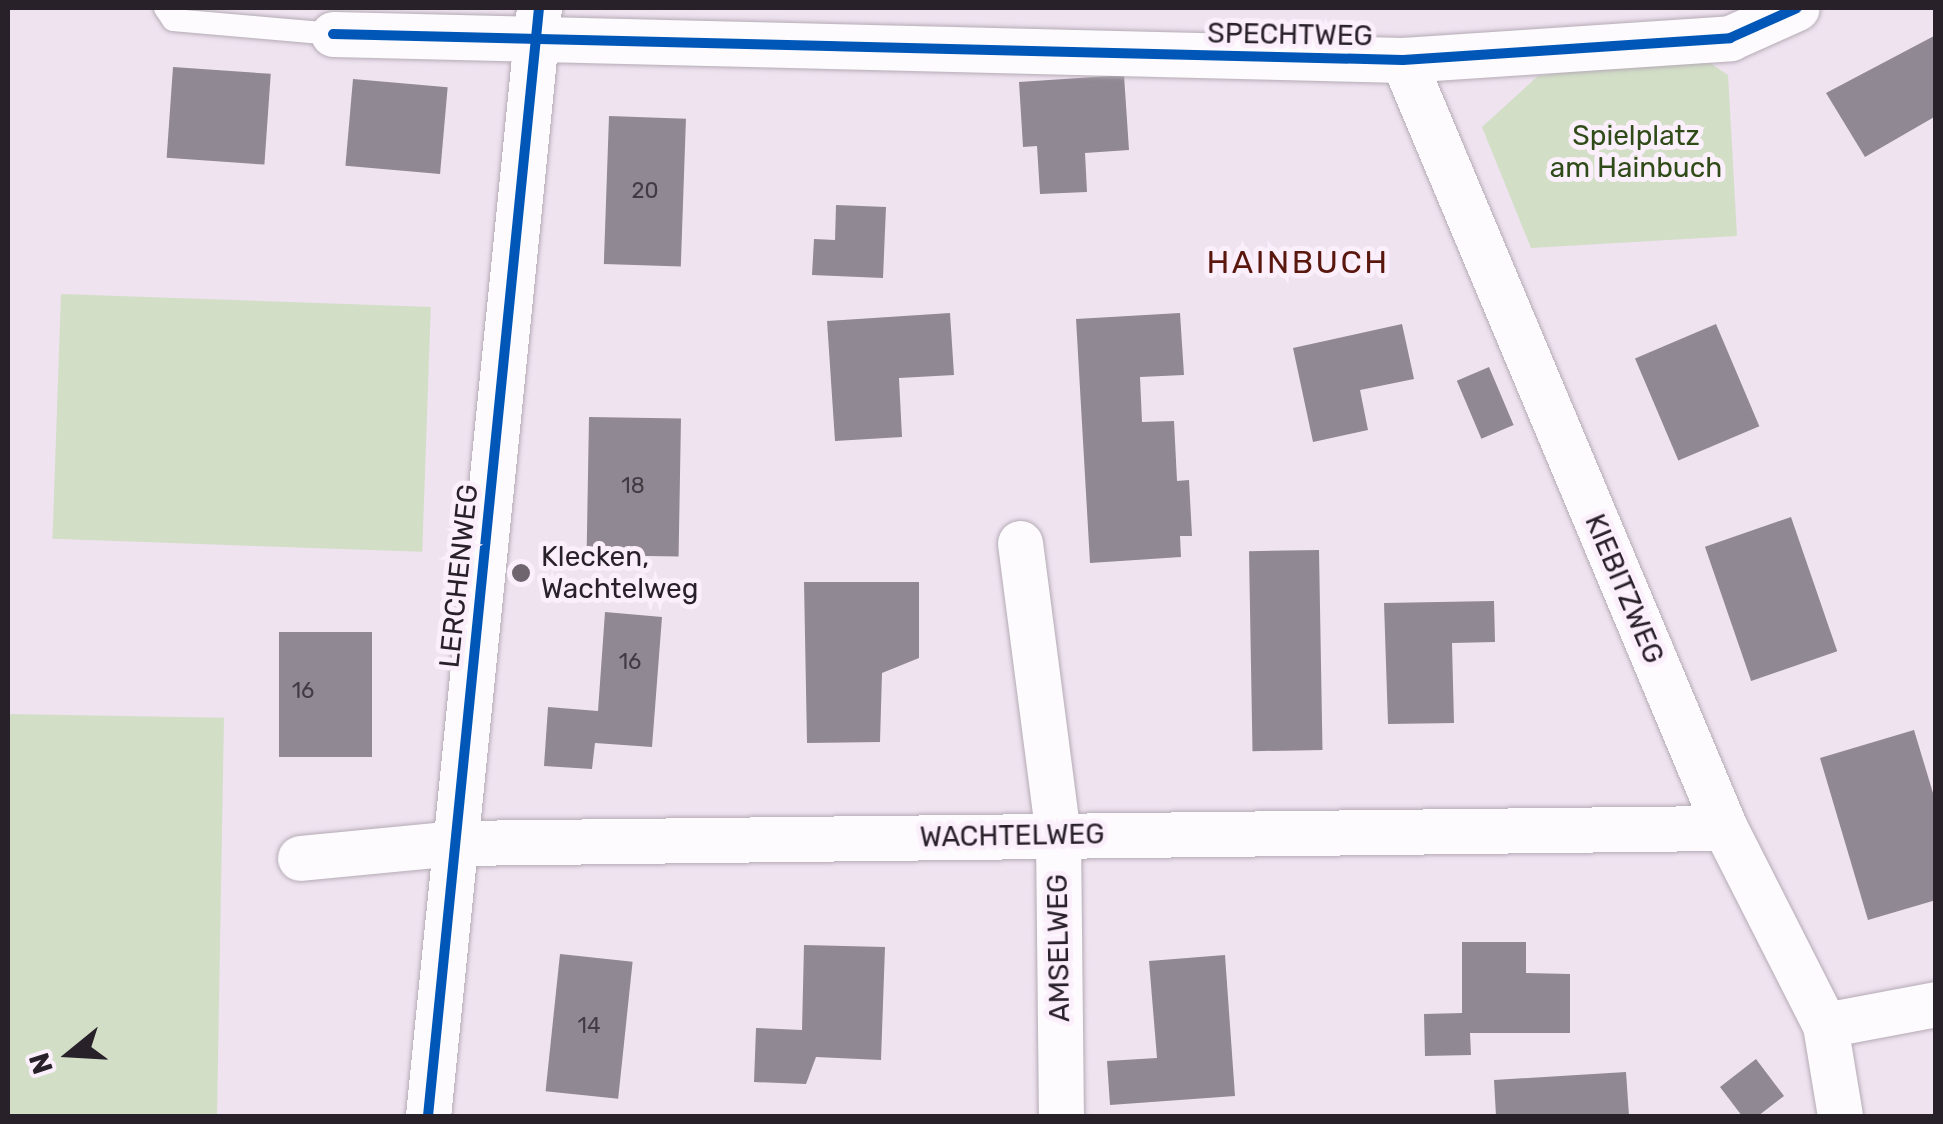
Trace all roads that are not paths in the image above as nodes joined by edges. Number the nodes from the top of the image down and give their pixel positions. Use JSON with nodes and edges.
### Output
{"nodes":[{"id":1,"x":165,"y":8,"type":"edge"},
{"id":2,"x":1797,"y":8,"type":"edge"},
{"id":3,"x":537,"y":23,"type":"edge"},
{"id":4,"x":333,"y":34,"type":"joint"},
{"id":5,"x":1403,"y":60,"type":"junction"},
{"id":6,"x":1020,"y":543,"type":"dead end"},
{"id":7,"x":1724,"y":828,"type":"junction"},
{"id":8,"x":1058,"y":835,"type":"junction"},
{"id":9,"x":456,"y":843,"type":"junction"},
{"id":10,"x":300,"y":858,"type":"dead end"},
{"id":11,"x":1936,"y":1004,"type":"edge"},
{"id":12,"x":1825,"y":1025,"type":"junction"},
{"id":13,"x":428,"y":1116,"type":"edge"},
{"id":14,"x":1060,"y":1116,"type":"edge"},
{"id":15,"x":1840,"y":1116,"type":"edge"}],
"edges":[{"from":1,"to":4,"type":"lane"},
{"from":2,"to":5,"type":"street","name":"SPECHTWEG"},
{"from":3,"to":4,"type":"street"},
{"from":3,"to":5,"type":"street","name":"SPECHTWEG"},
{"from":3,"to":9,"type":"street","name":"LERCHENWEG"},
{"from":5,"to":7,"type":"street","name":"KIEBITZWEG"},
{"from":6,"to":8,"type":"street","name":"AMSELWEG"},
{"from":7,"to":8,"type":"street","name":"WACHTELWEG"},
{"from":7,"to":12,"type":"street","name":"KIEBITZWEG"},
{"from":8,"to":9,"type":"street","name":"WACHTELWEG"},
{"from":8,"to":14,"type":"street","name":"AMSELWEG"},
{"from":9,"to":10,"type":"street","name":"WACHTELWEG"},
{"from":9,"to":13,"type":"street","name":"LERCHENWEG"},
{"from":11,"to":12,"type":"street"},
{"from":12,"to":15,"type":"street","name":"KIEBITZWEG"}]}
